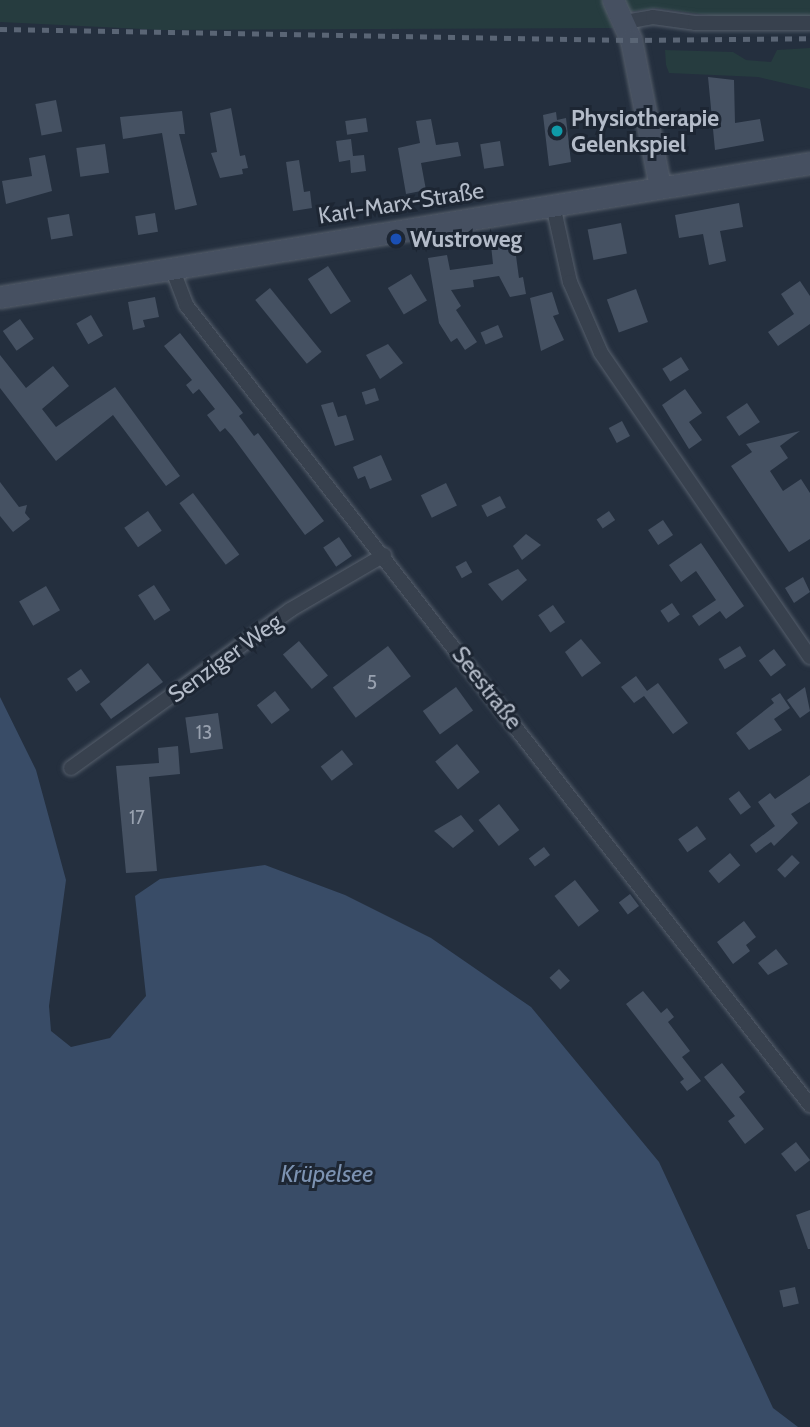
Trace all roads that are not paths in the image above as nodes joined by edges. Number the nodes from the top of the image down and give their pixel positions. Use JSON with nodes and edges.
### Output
{"nodes":[{"id":1,"x":613,"y":0,"type":"edge"},
{"id":2,"x":625,"y":22,"type":"junction"},
{"id":3,"x":810,"y":23,"type":"edge"},
{"id":4,"x":810,"y":163,"type":"edge"},
{"id":5,"x":660,"y":187,"type":"junction"},
{"id":6,"x":553,"y":205,"type":"junction"},
{"id":7,"x":172,"y":268,"type":"junction"},
{"id":8,"x":0,"y":297,"type":"edge"},
{"id":9,"x":384,"y":555,"type":"junction"},
{"id":10,"x":810,"y":657,"type":"edge"},
{"id":11,"x":71,"y":768,"type":"dead end"},
{"id":12,"x":810,"y":1105,"type":"edge"}],
"edges":[{"from":1,"to":2,"type":"street"},
{"from":2,"to":3,"type":"street"},
{"from":2,"to":5,"type":"street"},
{"from":4,"to":5,"type":"street","name":"Karl-Marx-Straße"},
{"from":5,"to":6,"type":"street","name":"Karl-Marx-Straße"},
{"from":6,"to":7,"type":"street","name":"Karl-Marx-Straße"},
{"from":6,"to":10,"type":"street"},
{"from":7,"to":8,"type":"street","name":"Karl-Marx-Straße"},
{"from":7,"to":9,"type":"street","name":"Seestraße"},
{"from":9,"to":11,"type":"street","name":"Senziger Weg"},
{"from":9,"to":12,"type":"street","name":"Seestraße"}]}
